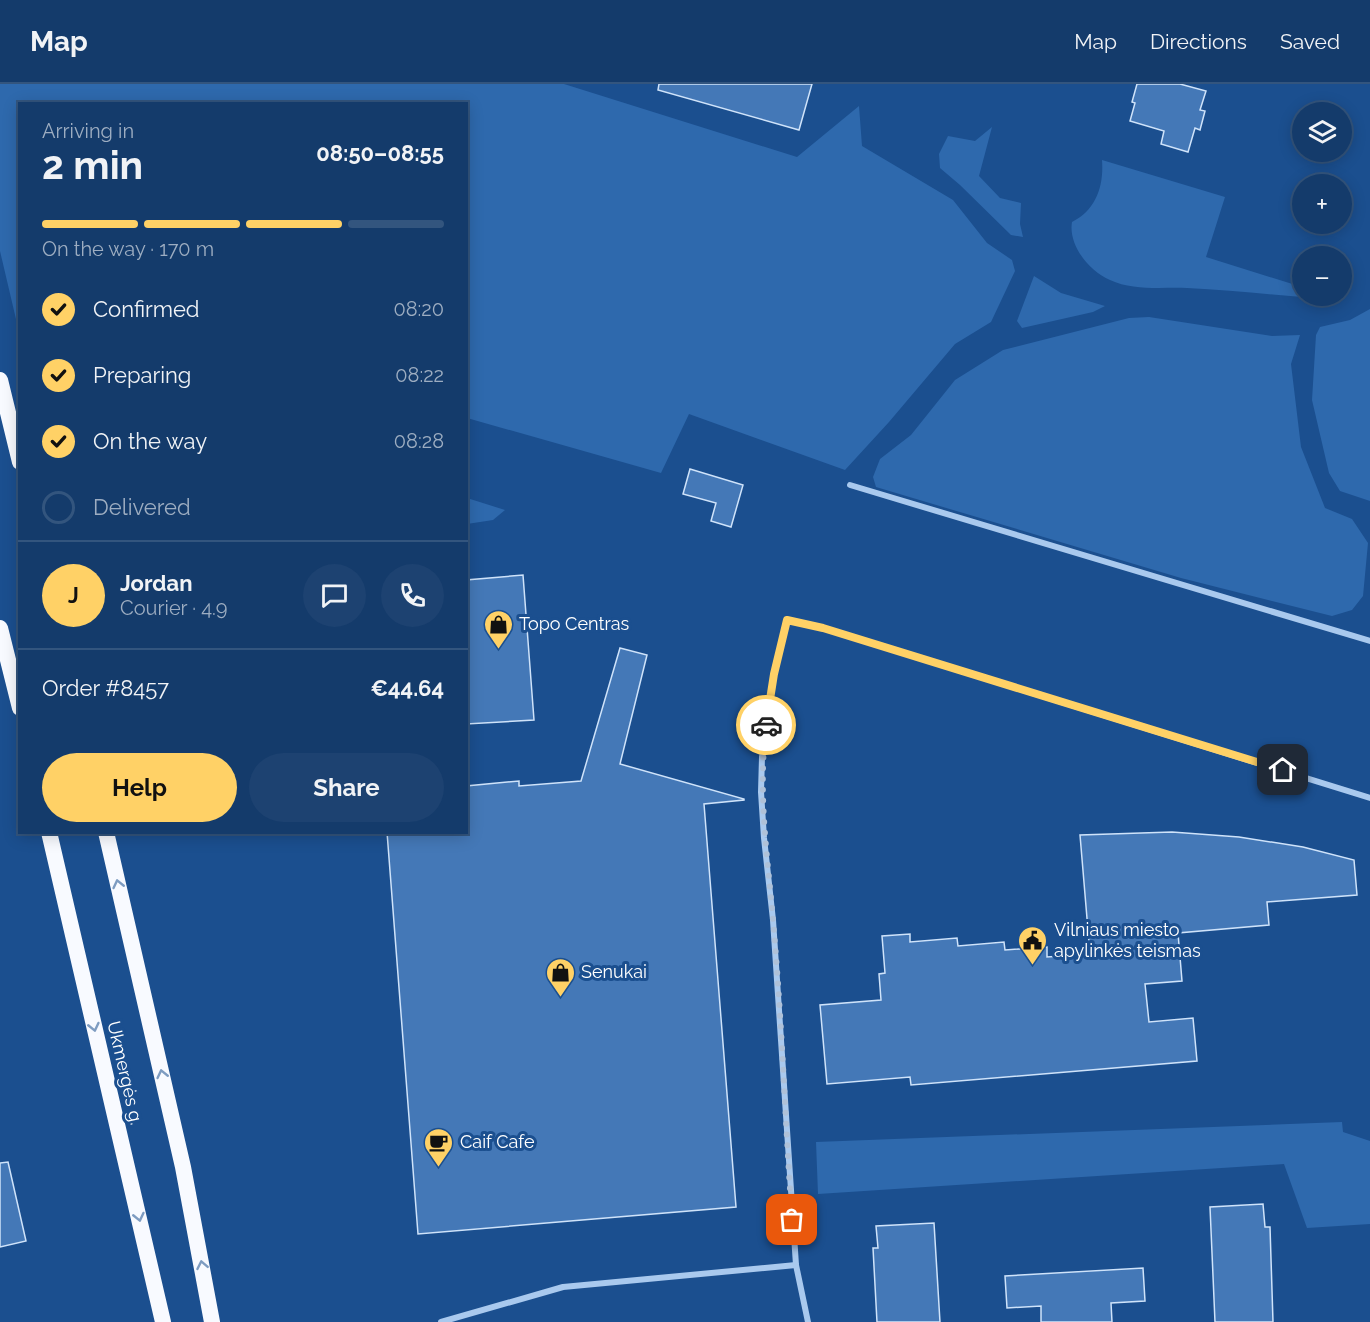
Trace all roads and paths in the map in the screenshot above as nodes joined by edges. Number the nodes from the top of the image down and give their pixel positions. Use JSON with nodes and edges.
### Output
{"nodes":[{"id":1,"x":0,"y":380,"type":"edge"},
{"id":2,"x":18,"y":454,"type":"edge"},
{"id":3,"x":850,"y":485,"type":"dead end"},
{"id":4,"x":0,"y":628,"type":"edge"},
{"id":5,"x":1370,"y":641,"type":"edge"},
{"id":6,"x":9,"y":662,"type":"edge"},
{"id":7,"x":18,"y":700,"type":"edge"},
{"id":8,"x":1370,"y":798,"type":"edge"},
{"id":9,"x":49,"y":834,"type":"edge"},
{"id":10,"x":106,"y":834,"type":"edge"},
{"id":11,"x":795,"y":1265,"type":"junction"},
{"id":12,"x":163,"y":1322,"type":"edge"},
{"id":13,"x":212,"y":1322,"type":"edge"},
{"id":14,"x":441,"y":1322,"type":"edge"},
{"id":15,"x":808,"y":1322,"type":"edge"}],
"edges":[{"from":1,"to":2,"type":"highway"},
{"from":3,"to":5,"type":"street"},
{"from":4,"to":6,"type":"highway"},
{"from":6,"to":7,"type":"highway"},
{"from":8,"to":11,"type":"street"},
{"from":9,"to":12,"type":"highway","name":"Ukmergės g.","one_way":true},
{"from":13,"to":10,"type":"highway","name":"Ukmergės g.","one_way":true},
{"from":11,"to":14,"type":"street"},
{"from":11,"to":15,"type":"street"}]}
